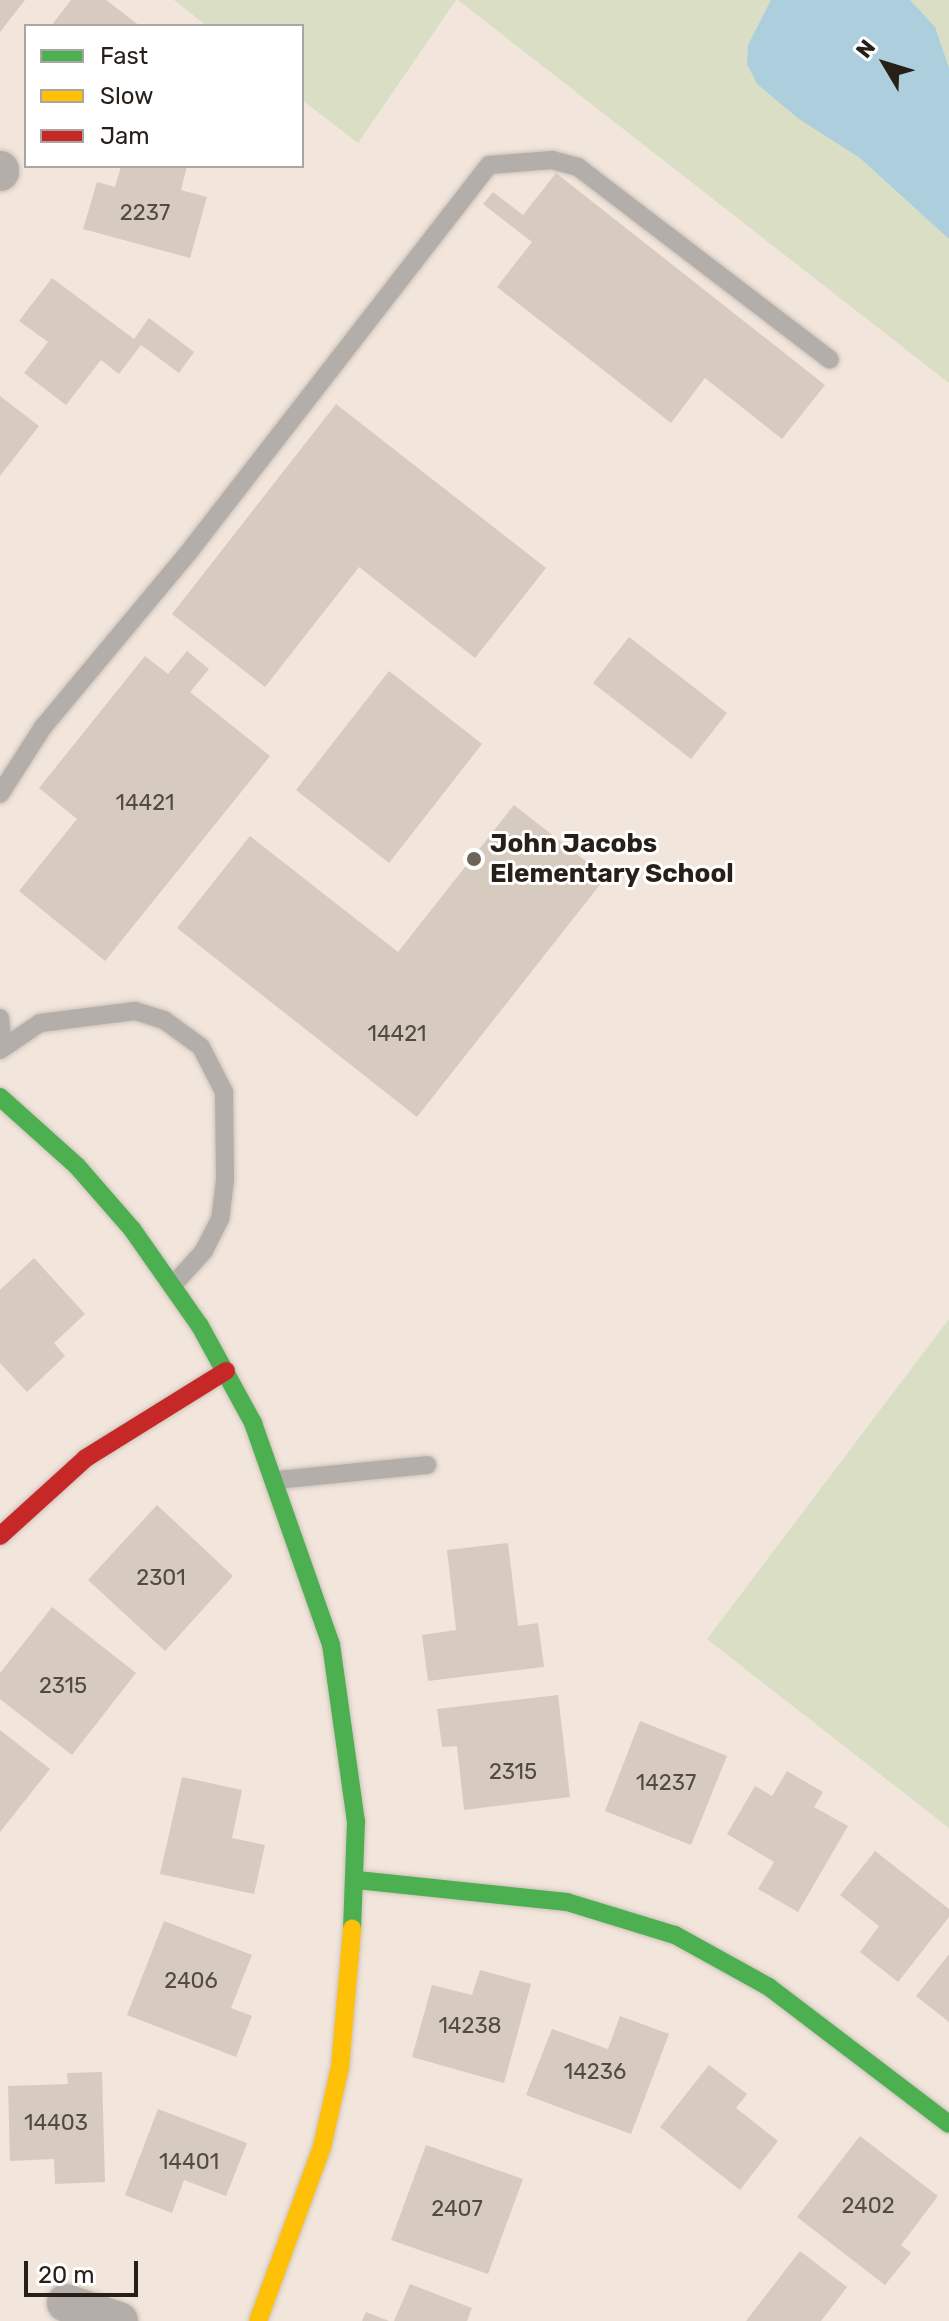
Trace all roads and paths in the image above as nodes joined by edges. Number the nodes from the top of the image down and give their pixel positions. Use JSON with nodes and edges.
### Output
{"nodes":[{"id":1,"x":830,"y":360,"type":"dead end"},
{"id":2,"x":0,"y":794,"type":"edge"},
{"id":3,"x":0,"y":1018,"type":"edge"},
{"id":4,"x":2,"y":1048,"type":"edge"},
{"id":5,"x":0,"y":1097,"type":"edge"},
{"id":6,"x":172,"y":1286,"type":"junction"},
{"id":7,"x":226,"y":1371,"type":"junction"},
{"id":8,"x":427,"y":1465,"type":"dead end"},
{"id":9,"x":277,"y":1480,"type":"junction"},
{"id":10,"x":0,"y":1536,"type":"edge"},
{"id":11,"x":357,"y":1880,"type":"junction"},
{"id":12,"x":949,"y":2124,"type":"edge"},
{"id":13,"x":66,"y":2303,"type":"dead end"},
{"id":14,"x":119,"y":2321,"type":"edge"},
{"id":15,"x":258,"y":2321,"type":"edge"}],
"edges":[{"from":1,"to":2,"type":"lane"},
{"from":3,"to":4,"type":"lane"},
{"from":4,"to":6,"type":"lane"},
{"from":5,"to":6,"type":"street"},
{"from":6,"to":7,"type":"street"},
{"from":7,"to":9,"type":"street"},
{"from":7,"to":10,"type":"street"},
{"from":8,"to":9,"type":"lane"},
{"from":9,"to":11,"type":"street"},
{"from":11,"to":12,"type":"street"},
{"from":11,"to":15,"type":"street"},
{"from":13,"to":14,"type":"street"}]}
